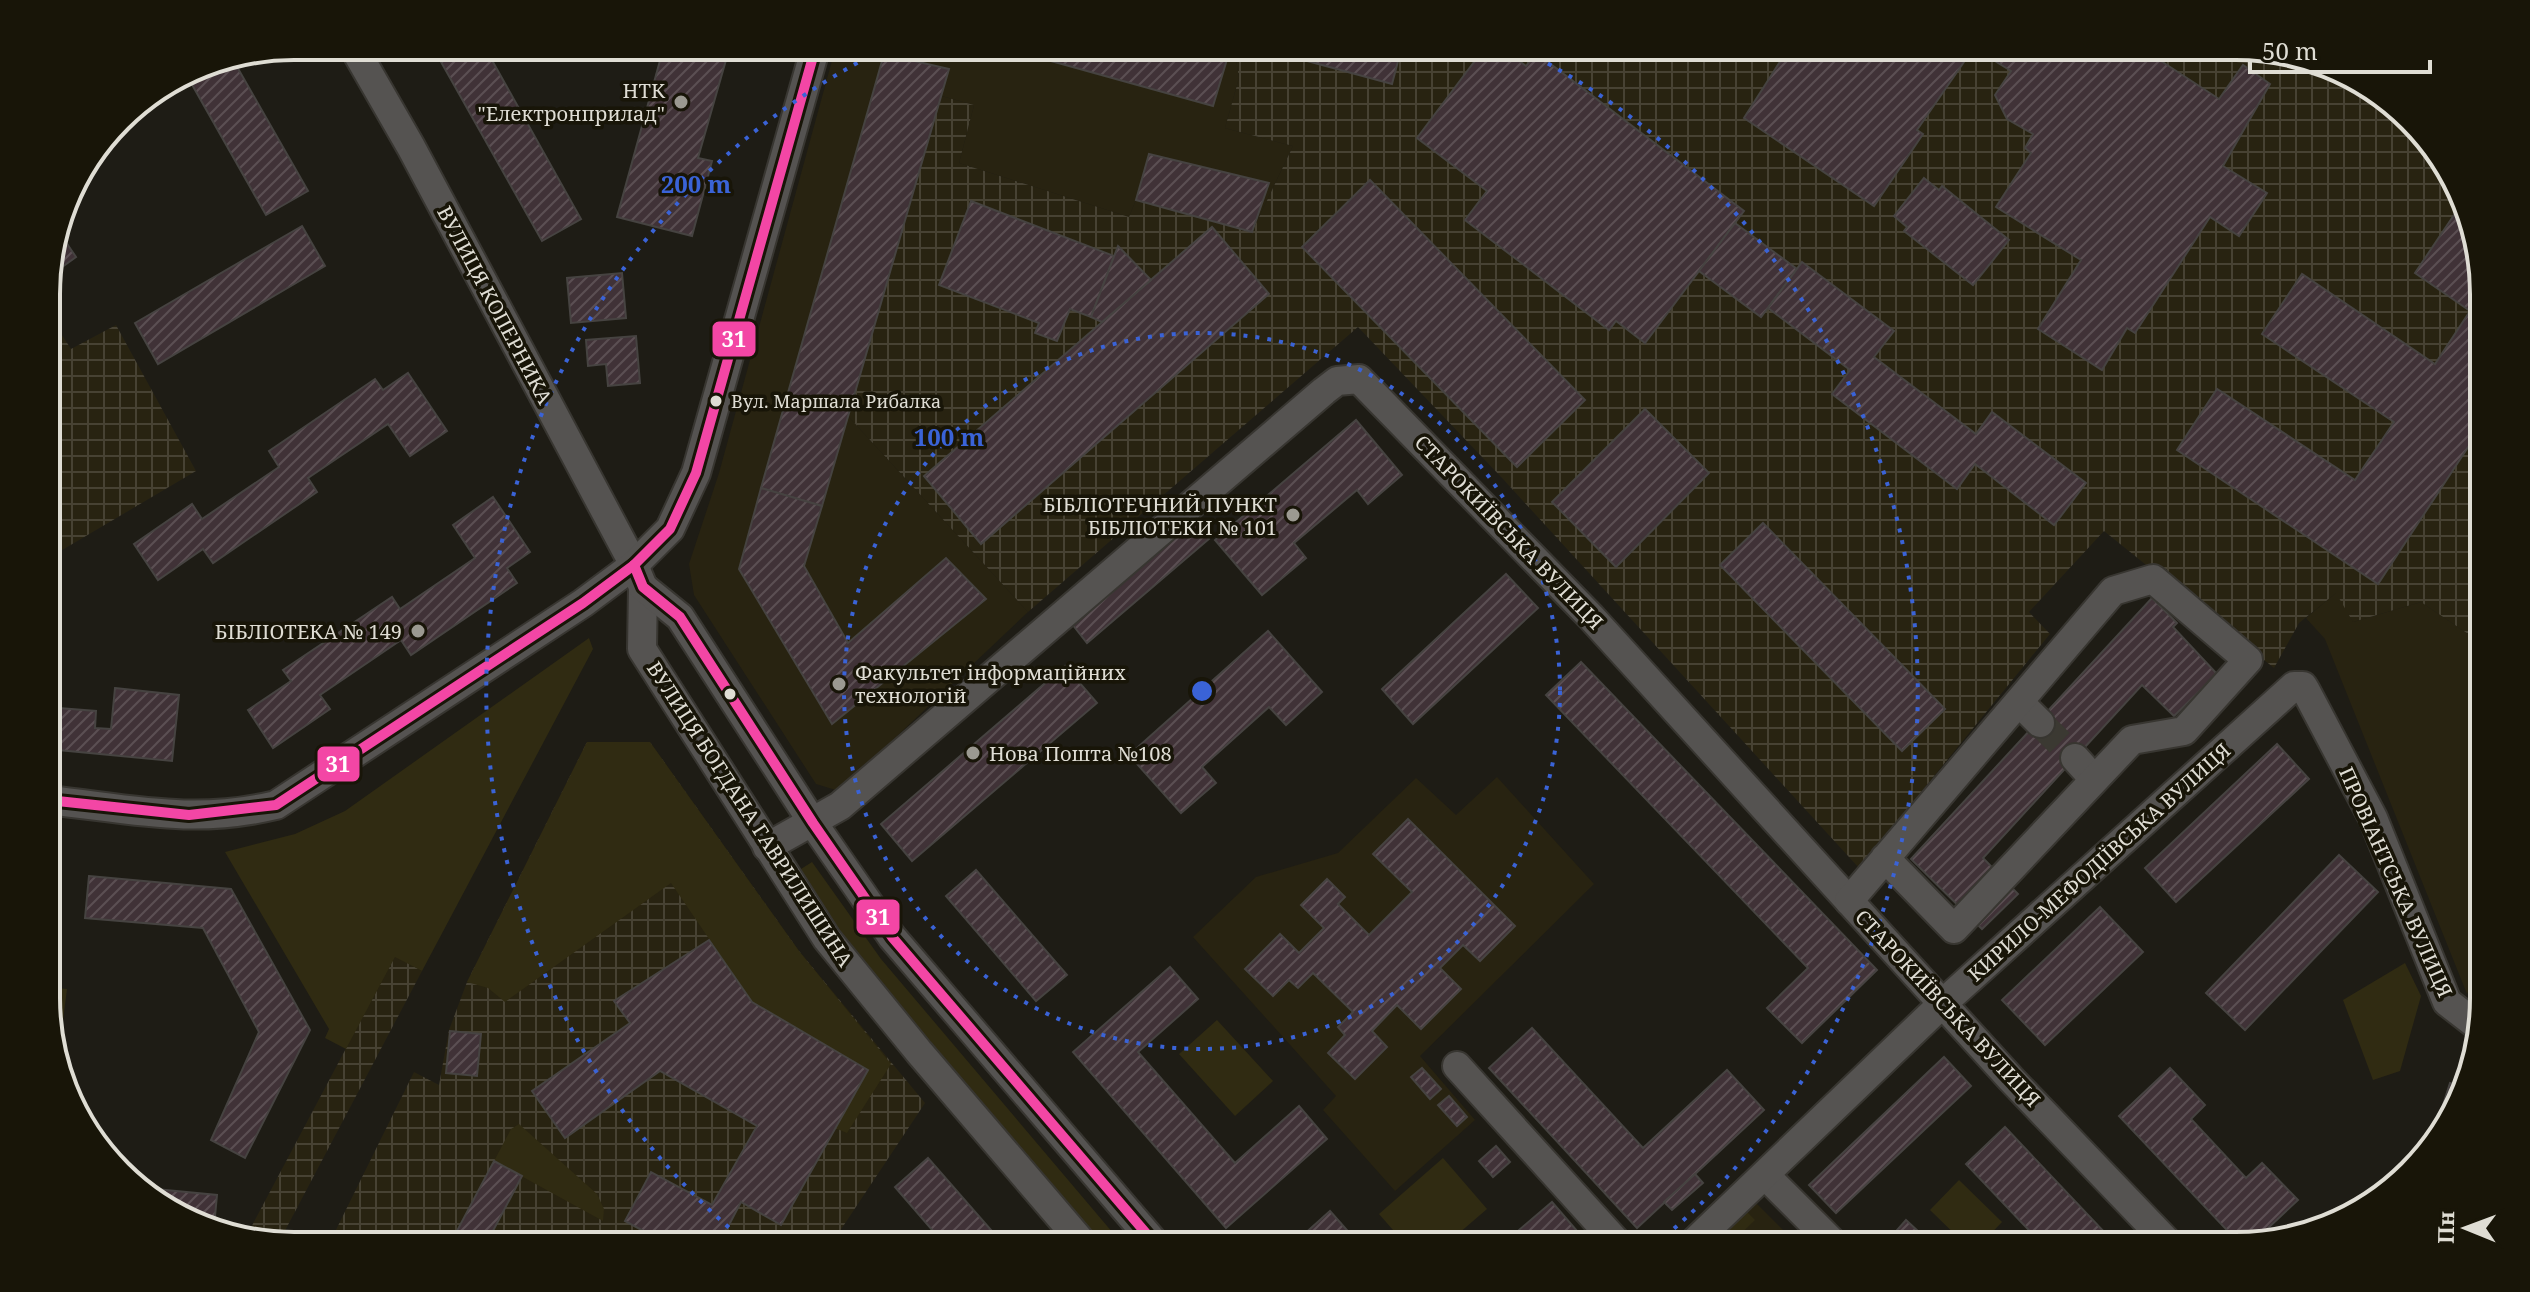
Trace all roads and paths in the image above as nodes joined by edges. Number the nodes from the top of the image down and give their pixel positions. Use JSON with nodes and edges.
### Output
{"nodes":[{"id":1,"x":361,"y":60,"type":"edge"},
{"id":2,"x":812,"y":60,"type":"edge"},
{"id":3,"x":639,"y":576,"type":"junction"},
{"id":4,"x":2303,"y":686,"type":"joint"},
{"id":5,"x":2020,"y":703,"type":"junction"},
{"id":6,"x":2040,"y":723,"type":"tunnel mouth"},
{"id":7,"x":2075,"y":758,"type":"tunnel mouth"},
{"id":8,"x":2094,"y":779,"type":"junction"},
{"id":9,"x":60,"y":802,"type":"edge"},
{"id":10,"x":813,"y":823,"type":"junction"},
{"id":11,"x":767,"y":847,"type":"junction"},
{"id":12,"x":1885,"y":858,"type":"junction"},
{"id":13,"x":1849,"y":901,"type":"junction"},
{"id":14,"x":1942,"y":1004,"type":"junction"},
{"id":15,"x":2469,"y":1019,"type":"edge"},
{"id":16,"x":1457,"y":1066,"type":"dead end"},
{"id":17,"x":1766,"y":1176,"type":"junction"},
{"id":18,"x":1607,"y":1231,"type":"edge"},
{"id":19,"x":1706,"y":1231,"type":"edge"},
{"id":20,"x":1821,"y":1231,"type":"edge"},
{"id":21,"x":2157,"y":1231,"type":"edge"},
{"id":22,"x":1073,"y":1232,"type":"edge"},
{"id":23,"x":1145,"y":1232,"type":"edge"}],
"edges":[{"from":1,"to":3,"type":"street","name":"ВУЛИЦЯ КОПЕРНИКА"},
{"from":2,"to":3,"type":"street"},
{"from":3,"to":9,"type":"street"},
{"from":3,"to":10,"type":"street"},
{"from":3,"to":11,"type":"street","name":"ВУЛИЦЯ БОГДАНА ГАВРИЛИШИНА"},
{"from":4,"to":14,"type":"street","name":"КИРИЛО-МЕФОДІЇВСЬКА ВУЛИЦЯ"},
{"from":4,"to":15,"type":"street","name":"ПРОВІАНТСЬКА ВУЛИЦЯ"},
{"from":5,"to":6,"type":"street"},
{"from":5,"to":8,"type":"street"},
{"from":5,"to":12,"type":"street"},
{"from":7,"to":8,"type":"street"},
{"from":8,"to":12,"type":"street"},
{"from":10,"to":11,"type":"street","name":"СТАРОКИЇВСЬКА ВУЛИЦЯ"},
{"from":10,"to":13,"type":"street","name":"СТАРОКИЇВСЬКА ВУЛИЦЯ"},
{"from":10,"to":23,"type":"street"},
{"from":11,"to":22,"type":"street","name":"ВУЛИЦЯ БОГДАНА ГАВРИЛИШИНА"},
{"from":12,"to":13,"type":"street"},
{"from":13,"to":14,"type":"street","name":"СТАРОКИЇВСЬКА ВУЛИЦЯ"},
{"from":14,"to":17,"type":"street","name":"КИРИЛО-МЕФОДІЇВСЬКА ВУЛИЦЯ"},
{"from":14,"to":21,"type":"street","name":"СТАРОКИЇВСЬКА ВУЛИЦЯ"},
{"from":16,"to":18,"type":"street"},
{"from":17,"to":19,"type":"street","name":"КИРИЛО-МЕФОДІЇВСЬКА ВУЛИЦЯ"},
{"from":17,"to":20,"type":"street"}]}
